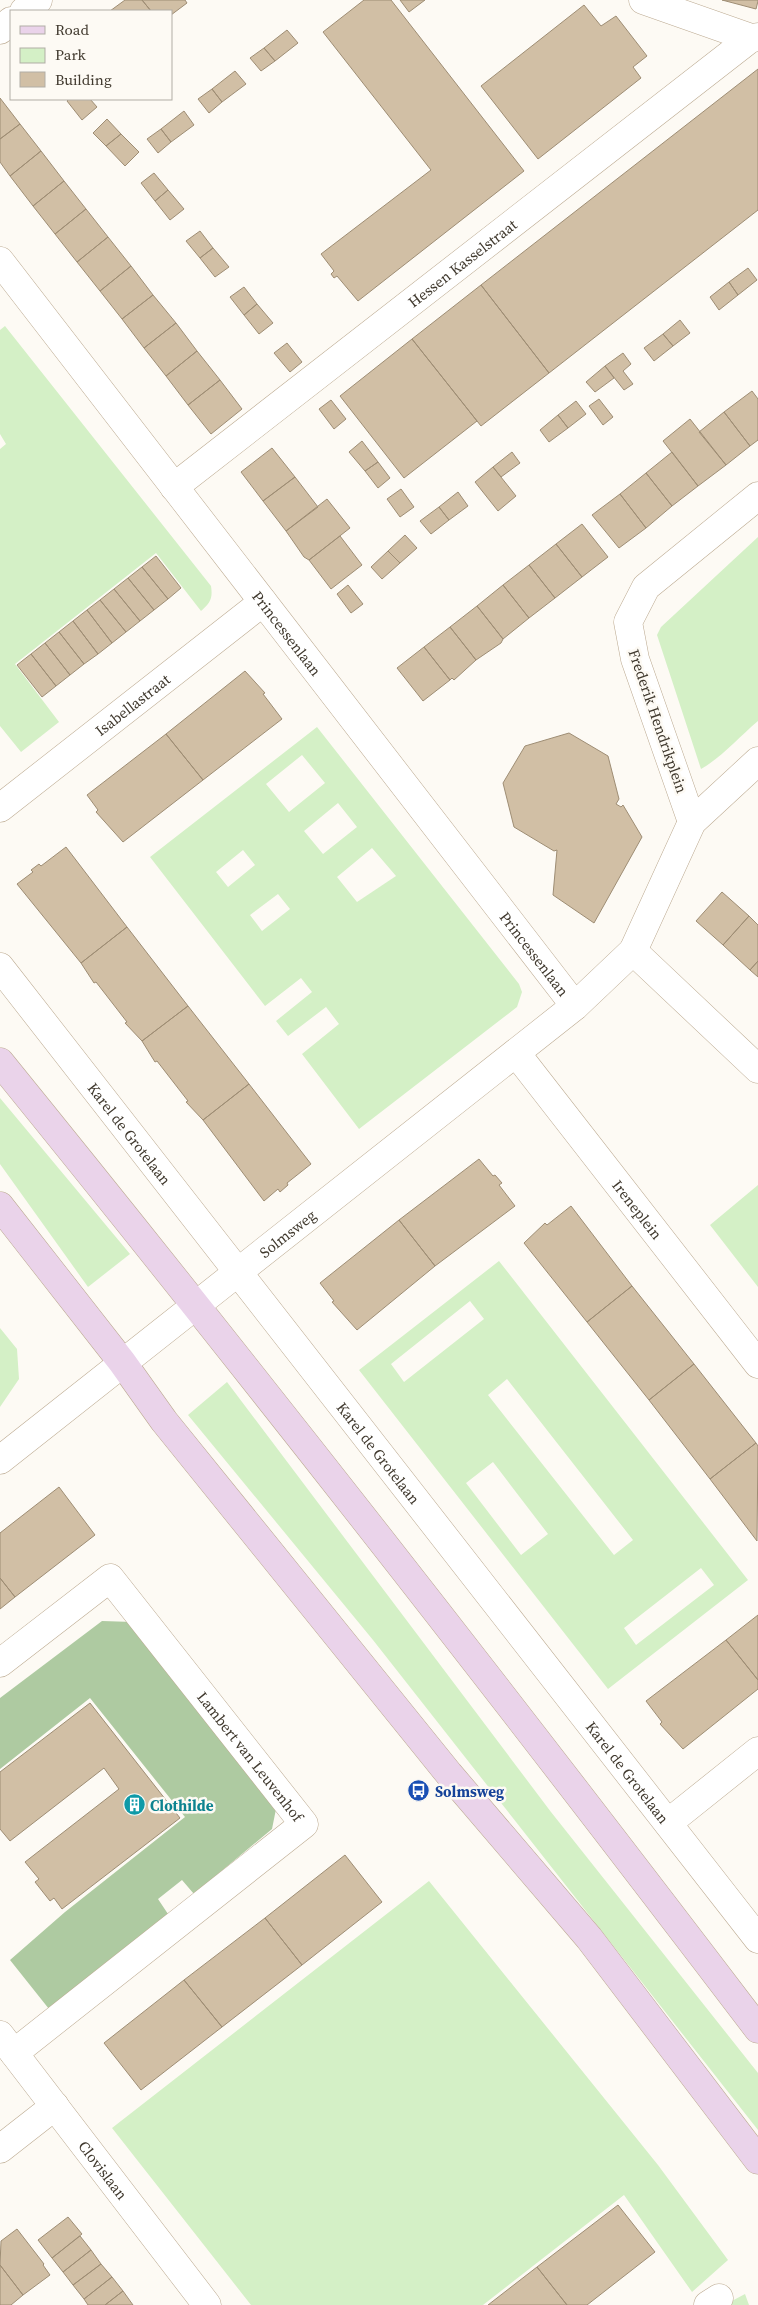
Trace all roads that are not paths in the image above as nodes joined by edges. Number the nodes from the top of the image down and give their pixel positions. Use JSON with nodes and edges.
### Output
{"nodes":[{"id":1,"x":38,"y":0,"type":"edge"},
{"id":2,"x":643,"y":0,"type":"edge"},
{"id":3,"x":25,"y":10,"type":"edge"},
{"id":4,"x":10,"y":22,"type":"edge"},
{"id":5,"x":0,"y":30,"type":"edge"},
{"id":6,"x":754,"y":38,"type":"edge"},
{"id":7,"x":0,"y":261,"type":"edge"},
{"id":8,"x":174,"y":487,"type":"junction"},
{"id":9,"x":758,"y":496,"type":"edge"},
{"id":10,"x":263,"y":602,"type":"junction"},
{"id":11,"x":758,"y":761,"type":"edge"},
{"id":12,"x":0,"y":808,"type":"edge"},
{"id":13,"x":692,"y":822,"type":"junction"},
{"id":14,"x":633,"y":951,"type":"junction"},
{"id":15,"x":0,"y":967,"type":"edge"},
{"id":16,"x":575,"y":1006,"type":"junction"},
{"id":17,"x":516,"y":1053,"type":"junction"},
{"id":18,"x":0,"y":1062,"type":"edge"},
{"id":19,"x":758,"y":1069,"type":"edge"},
{"id":20,"x":0,"y":1206,"type":"edge"},
{"id":21,"x":239,"y":1271,"type":"junction"},
{"id":22,"x":196,"y":1304,"type":"junction"},
{"id":23,"x":122,"y":1362,"type":"junction"},
{"id":24,"x":758,"y":1364,"type":"edge"},
{"id":25,"x":0,"y":1460,"type":"edge"},
{"id":26,"x":0,"y":1663,"type":"edge"},
{"id":27,"x":758,"y":1751,"type":"edge"},
{"id":28,"x":668,"y":1823,"type":"junction"},
{"id":29,"x":758,"y":1939,"type":"edge"},
{"id":30,"x":758,"y":2029,"type":"edge"},
{"id":31,"x":7,"y":2044,"type":"edge"},
{"id":32,"x":55,"y":2106,"type":"junction"},
{"id":33,"x":0,"y":2149,"type":"edge"},
{"id":34,"x":758,"y":2160,"type":"edge"},
{"id":35,"x":207,"y":2305,"type":"edge"}],
"edges":[{"from":1,"to":3,"type":"street"},
{"from":2,"to":6,"type":"street"},
{"from":4,"to":5,"type":"street"},
{"from":6,"to":8,"type":"street","name":"Hessen Kasselstraat"},
{"from":7,"to":8,"type":"street","name":"Princessenlaan"},
{"from":8,"to":10,"type":"street","name":"Princessenlaan"},
{"from":9,"to":13,"type":"street","name":"Frederik Hendrikplein"},
{"from":10,"to":12,"type":"street","name":"Isabellastraat"},
{"from":10,"to":16,"type":"street","name":"Princessenlaan"},
{"from":11,"to":13,"type":"street"},
{"from":13,"to":14,"type":"street"},
{"from":14,"to":16,"type":"street"},
{"from":14,"to":19,"type":"street"},
{"from":15,"to":21,"type":"street","name":"Karel de Grotelaan"},
{"from":16,"to":17,"type":"street","name":"Solmsweg"},
{"from":17,"to":21,"type":"street","name":"Solmsweg"},
{"from":17,"to":24,"type":"street","name":"Ireneplein"},
{"from":18,"to":22,"type":"main road"},
{"from":20,"to":23,"type":"main road"},
{"from":21,"to":22,"type":"street","name":"Solmsweg"},
{"from":21,"to":28,"type":"street","name":"Karel de Grotelaan"},
{"from":22,"to":23,"type":"street","name":"Solmsweg"},
{"from":22,"to":30,"type":"main road"},
{"from":23,"to":25,"type":"street","name":"Solmsweg"},
{"from":23,"to":34,"type":"main road"},
{"from":26,"to":31,"type":"street","name":"Lambert van Leuvenhof"},
{"from":27,"to":28,"type":"street"},
{"from":28,"to":29,"type":"street","name":"Karel de Grotelaan"},
{"from":31,"to":32,"type":"street","name":"Clovislaan"},
{"from":32,"to":33,"type":"street"},
{"from":32,"to":35,"type":"street","name":"Clovislaan"}]}
